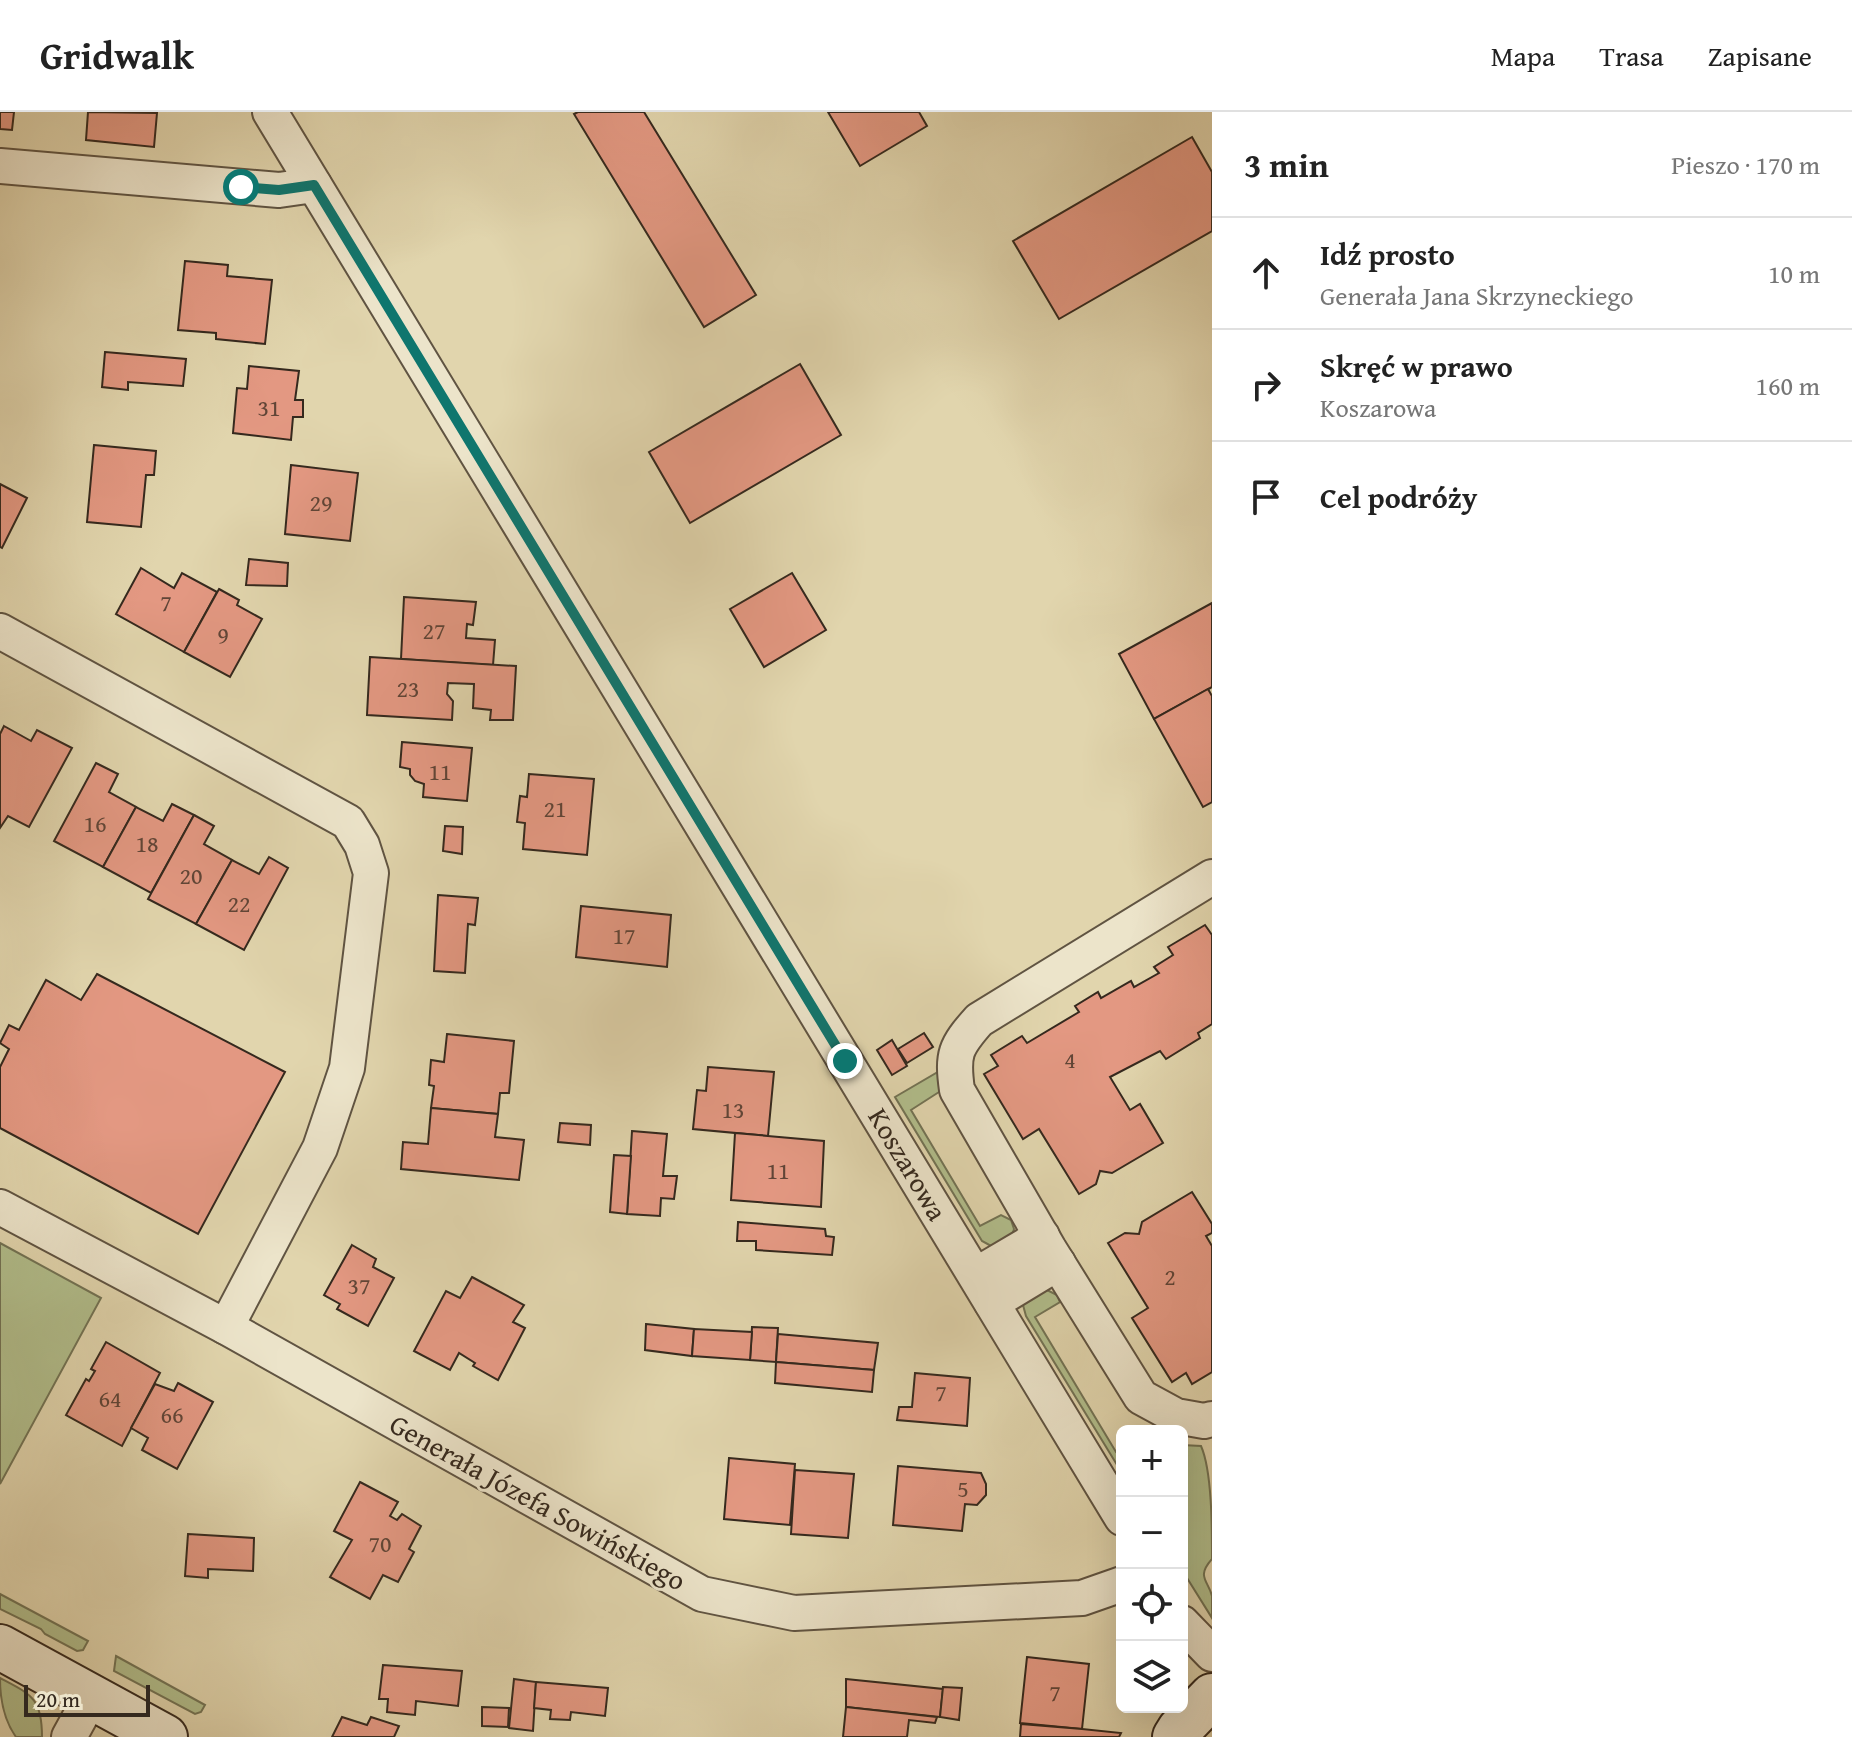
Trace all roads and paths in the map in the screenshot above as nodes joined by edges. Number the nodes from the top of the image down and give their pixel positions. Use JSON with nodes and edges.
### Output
{"nodes":[{"id":1,"x":270,"y":112,"type":"edge"},
{"id":2,"x":0,"y":166,"type":"edge"},
{"id":3,"x":314,"y":185,"type":"junction"},
{"id":4,"x":0,"y":631,"type":"edge"},
{"id":5,"x":1212,"y":877,"type":"edge"},
{"id":6,"x":0,"y":1207,"type":"edge"},
{"id":7,"x":1050,"y":1250,"type":"junction"},
{"id":8,"x":984,"y":1289,"type":"junction"},
{"id":9,"x":226,"y":1327,"type":"junction"},
{"id":10,"x":1212,"y":1419,"type":"edge"},
{"id":11,"x":1116,"y":1508,"type":"edge"},
{"id":12,"x":1116,"y":1586,"type":"edge"},
{"id":13,"x":1188,"y":1629,"type":"edge"},
{"id":14,"x":0,"y":1647,"type":"edge"},
{"id":15,"x":1212,"y":1654,"type":"edge"},
{"id":16,"x":1212,"y":1696,"type":"edge"},
{"id":17,"x":91,"y":1697,"type":"junction"},
{"id":18,"x":69,"y":1737,"type":"edge"},
{"id":19,"x":165,"y":1737,"type":"edge"},
{"id":20,"x":1175,"y":1737,"type":"edge"}],
"edges":[{"from":1,"to":3,"type":"street","name":"Koszarowa"},
{"from":2,"to":3,"type":"street"},
{"from":3,"to":8,"type":"street","name":"Koszarowa"},
{"from":4,"to":9,"type":"street"},
{"from":5,"to":7,"type":"street"},
{"from":6,"to":9,"type":"street","name":"Generała Józefa Sowińskiego"},
{"from":7,"to":8,"type":"street"},
{"from":7,"to":10,"type":"street"},
{"from":8,"to":11,"type":"street","name":"Koszarowa"},
{"from":9,"to":12,"type":"street","name":"Generała Józefa Sowińskiego"},
{"from":13,"to":15,"type":"street"},
{"from":14,"to":17,"type":"main road"},
{"from":16,"to":20,"type":"main road"},
{"from":17,"to":18,"type":"street"},
{"from":17,"to":19,"type":"main road"}]}
